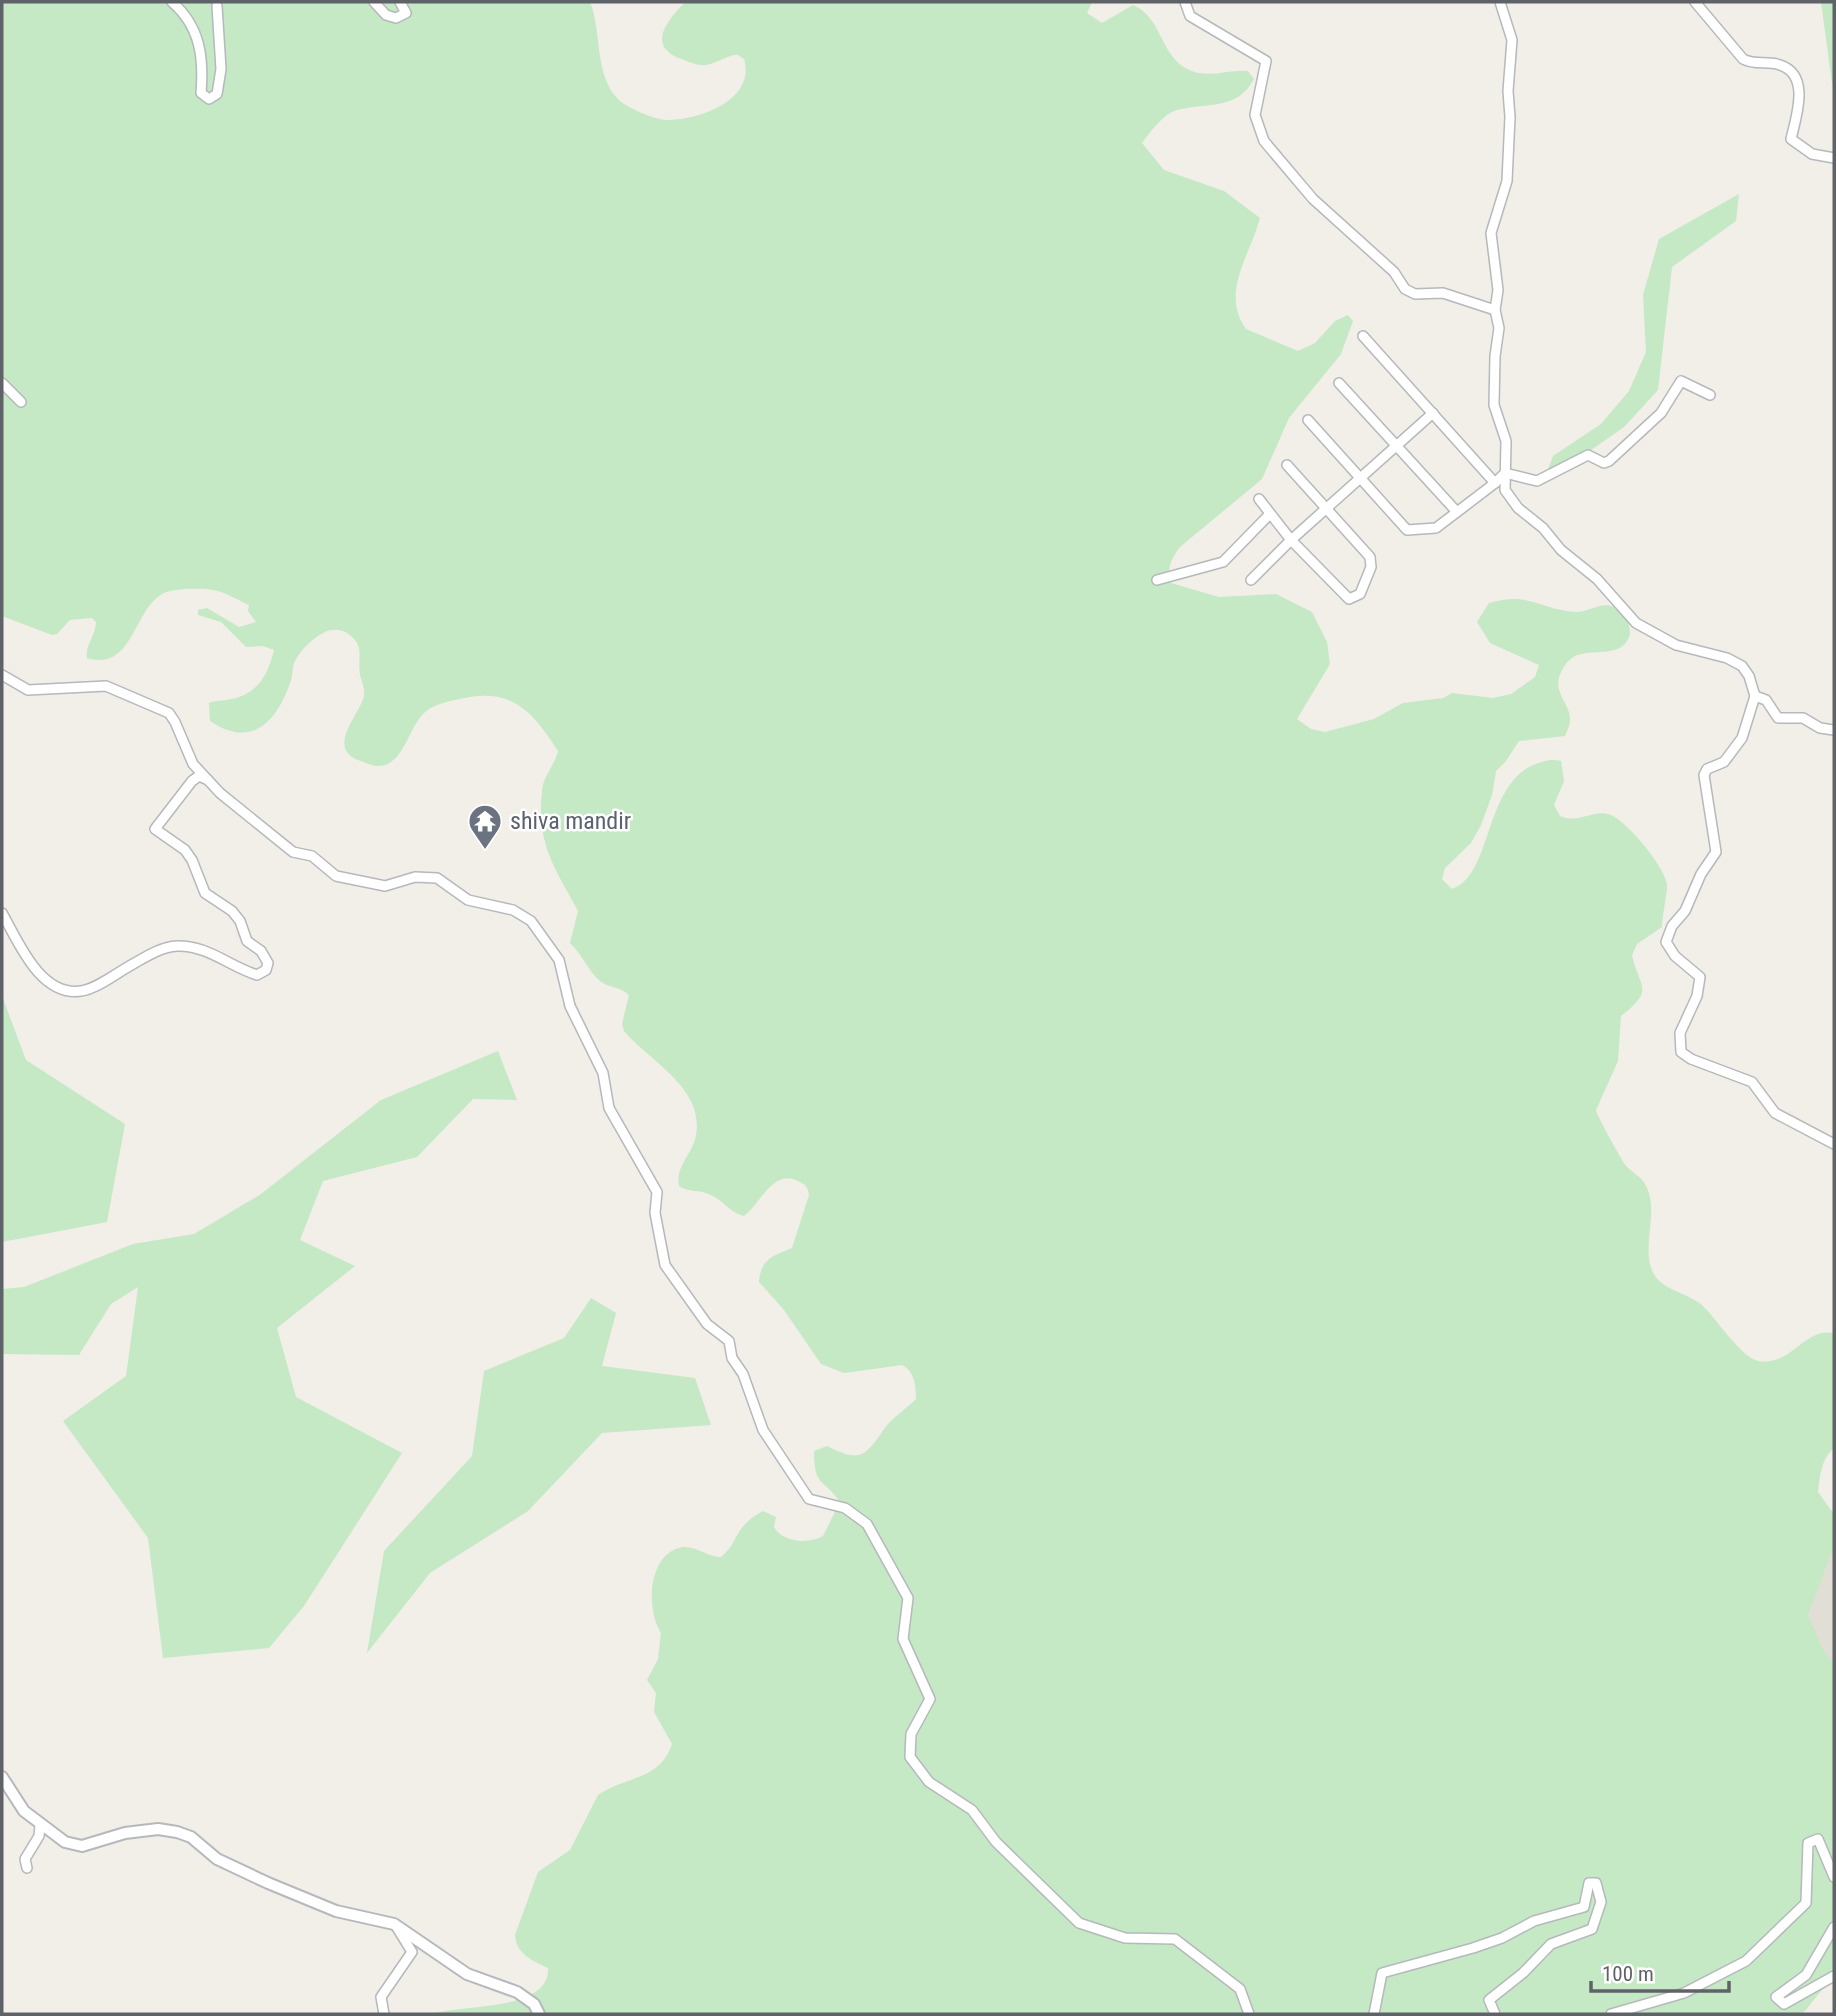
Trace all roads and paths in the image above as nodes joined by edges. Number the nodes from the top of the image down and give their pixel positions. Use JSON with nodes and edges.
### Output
{"nodes":[{"id":1,"x":172,"y":2,"type":"edge"},
{"id":2,"x":374,"y":2,"type":"edge"},
{"id":3,"x":400,"y":2,"type":"edge"},
{"id":4,"x":1185,"y":2,"type":"edge"},
{"id":5,"x":1500,"y":2,"type":"edge"},
{"id":6,"x":1695,"y":2,"type":"edge"},
{"id":7,"x":217,"y":6,"type":"dead end"},
{"id":8,"x":1834,"y":158,"type":"edge"},
{"id":9,"x":1495,"y":310,"type":"junction"},
{"id":10,"x":1363,"y":337,"type":"dead end"},
{"id":11,"x":2,"y":383,"type":"edge"},
{"id":12,"x":1339,"y":383,"type":"dead end"},
{"id":13,"x":1710,"y":395,"type":"dead end"},
{"id":14,"x":21,"y":402,"type":"dead end"},
{"id":15,"x":1433,"y":413,"type":"junction"},
{"id":16,"x":1308,"y":420,"type":"dead end"},
{"id":17,"x":1398,"y":444,"type":"junction"},
{"id":18,"x":1287,"y":465,"type":"dead end"},
{"id":19,"x":1505,"y":472,"type":"junction"},
{"id":20,"x":1359,"y":479,"type":"junction"},
{"id":21,"x":1495,"y":483,"type":"junction"},
{"id":22,"x":1259,"y":499,"type":"dead end"},
{"id":23,"x":1326,"y":509,"type":"junction"},
{"id":24,"x":1457,"y":512,"type":"junction"},
{"id":25,"x":1269,"y":515,"type":"junction"},
{"id":26,"x":1291,"y":540,"type":"junction"},
{"id":27,"x":1157,"y":580,"type":"dead end"},
{"id":28,"x":1251,"y":580,"type":"dead end"},
{"id":29,"x":2,"y":675,"type":"edge"},
{"id":30,"x":1755,"y":696,"type":"junction"},
{"id":31,"x":1834,"y":730,"type":"edge"},
{"id":32,"x":210,"y":781,"type":"junction"},
{"id":33,"x":2,"y":913,"type":"edge"},
{"id":34,"x":1834,"y":1144,"type":"edge"},
{"id":35,"x":2,"y":1777,"type":"edge"},
{"id":36,"x":40,"y":1825,"type":"junction"},
{"id":37,"x":27,"y":1868,"type":"dead end"},
{"id":38,"x":1834,"y":1877,"type":"edge"},
{"id":39,"x":394,"y":1924,"type":"junction"},
{"id":40,"x":1834,"y":1927,"type":"edge"},
{"id":41,"x":1834,"y":1976,"type":"edge"},
{"id":42,"x":384,"y":2014,"type":"edge"},
{"id":43,"x":539,"y":2014,"type":"edge"},
{"id":44,"x":1250,"y":2014,"type":"edge"},
{"id":45,"x":1374,"y":2014,"type":"edge"},
{"id":46,"x":1495,"y":2014,"type":"edge"},
{"id":47,"x":1611,"y":2014,"type":"edge"}],
"edges":[{"from":1,"to":7,"type":"street"},
{"from":2,"to":3,"type":"street"},
{"from":4,"to":9,"type":"street"},
{"from":5,"to":9,"type":"street"},
{"from":6,"to":8,"type":"street"},
{"from":9,"to":19,"type":"street"},
{"from":10,"to":15,"type":"street"},
{"from":11,"to":14,"type":"street"},
{"from":12,"to":17,"type":"street"},
{"from":13,"to":19,"type":"street"},
{"from":15,"to":17,"type":"street"},
{"from":15,"to":21,"type":"street"},
{"from":16,"to":20,"type":"street"},
{"from":17,"to":20,"type":"street"},
{"from":17,"to":24,"type":"street"},
{"from":18,"to":23,"type":"street"},
{"from":19,"to":21,"type":"street"},
{"from":19,"to":30,"type":"street"},
{"from":20,"to":23,"type":"street"},
{"from":20,"to":24,"type":"street"},
{"from":21,"to":24,"type":"street"},
{"from":22,"to":25,"type":"street"},
{"from":23,"to":26,"type":"street"},
{"from":23,"to":26,"type":"street"},
{"from":25,"to":26,"type":"street"},
{"from":25,"to":27,"type":"street"},
{"from":26,"to":28,"type":"street"},
{"from":29,"to":32,"type":"street"},
{"from":30,"to":31,"type":"street"},
{"from":30,"to":34,"type":"street"},
{"from":32,"to":33,"type":"street"},
{"from":32,"to":44,"type":"street"},
{"from":35,"to":36,"type":"street"},
{"from":36,"to":37,"type":"street"},
{"from":36,"to":39,"type":"street"},
{"from":38,"to":47,"type":"street"},
{"from":39,"to":42,"type":"street"},
{"from":39,"to":43,"type":"street"},
{"from":40,"to":41,"type":"street"},
{"from":45,"to":46,"type":"street"}]}
